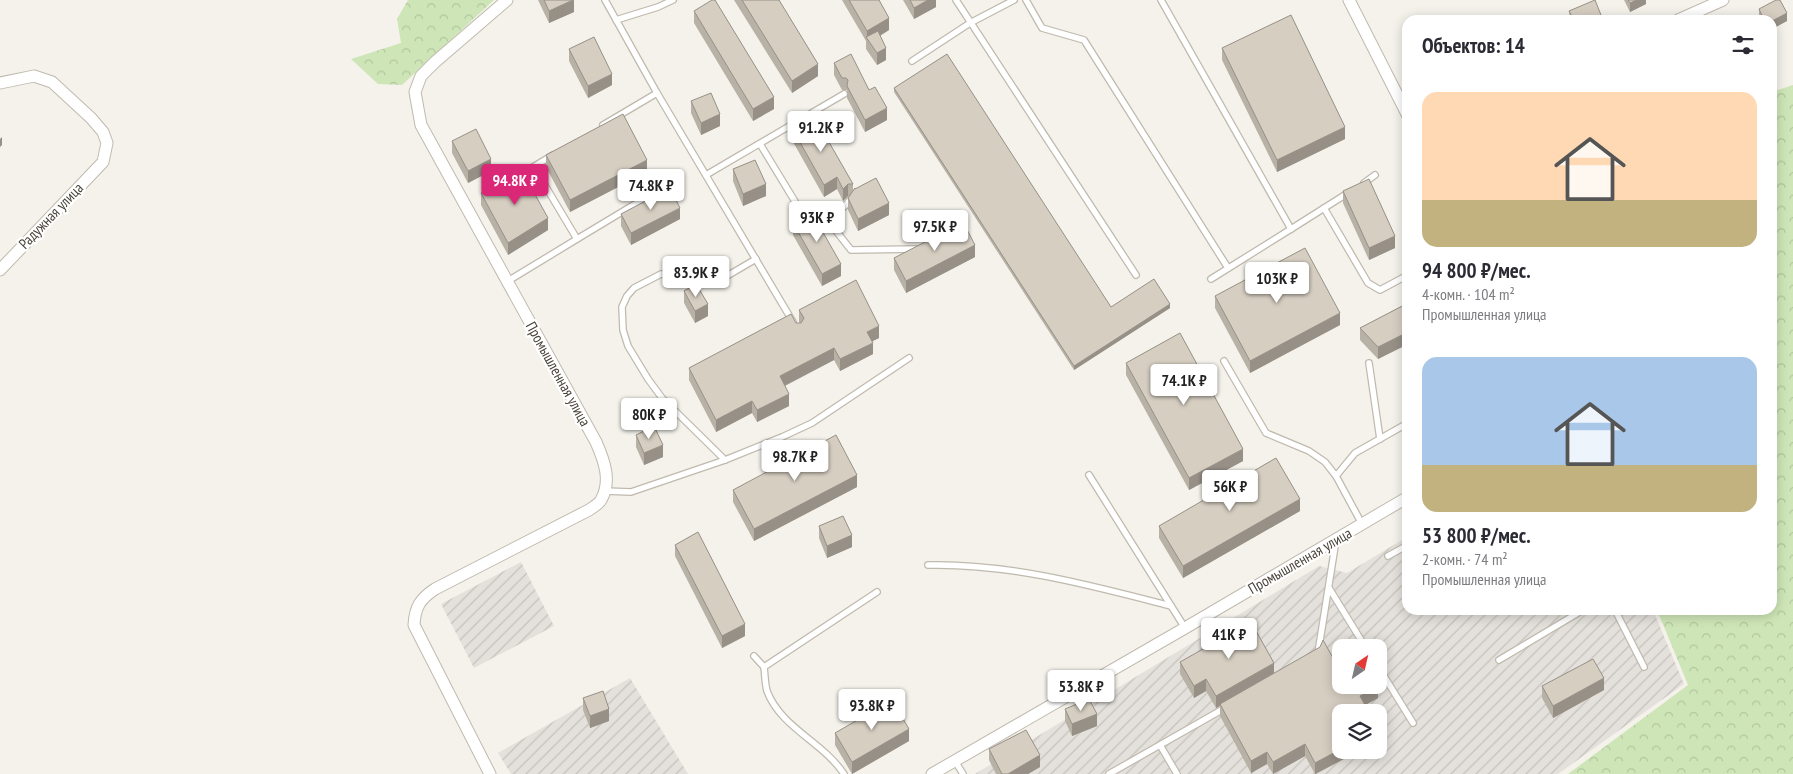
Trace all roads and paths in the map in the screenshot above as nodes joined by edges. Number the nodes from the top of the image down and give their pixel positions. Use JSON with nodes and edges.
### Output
{"nodes":[{"id":1,"x":507,"y":0,"type":"edge"},
{"id":2,"x":605,"y":0,"type":"edge"},
{"id":3,"x":673,"y":0,"type":"edge"},
{"id":4,"x":956,"y":0,"type":"edge"},
{"id":5,"x":1012,"y":0,"type":"edge"},
{"id":6,"x":1026,"y":0,"type":"edge"},
{"id":7,"x":1161,"y":0,"type":"edge"},
{"id":8,"x":1348,"y":0,"type":"edge"},
{"id":9,"x":1723,"y":0,"type":"edge"},
{"id":10,"x":1689,"y":15,"type":"edge"},
{"id":11,"x":616,"y":20,"type":"junction"},
{"id":12,"x":970,"y":23,"type":"junction"},
{"id":13,"x":912,"y":61,"type":"dead end"},
{"id":14,"x":0,"y":83,"type":"edge"},
{"id":15,"x":658,"y":93,"type":"junction"},
{"id":16,"x":844,"y":94,"type":"dead end"},
{"id":17,"x":1402,"y":104,"type":"edge"},
{"id":18,"x":600,"y":127,"type":"edge"},
{"id":19,"x":760,"y":144,"type":"junction"},
{"id":20,"x":558,"y":152,"type":"edge"},
{"id":21,"x":534,"y":167,"type":"junction"},
{"id":22,"x":706,"y":175,"type":"junction"},
{"id":23,"x":1375,"y":175,"type":"dead end"},
{"id":24,"x":508,"y":182,"type":"edge"},
{"id":25,"x":670,"y":184,"type":"dead end"},
{"id":26,"x":1361,"y":185,"type":"edge"},
{"id":27,"x":1353,"y":189,"type":"edge"},
{"id":28,"x":850,"y":200,"type":"edge"},
{"id":29,"x":1324,"y":208,"type":"junction"},
{"id":30,"x":826,"y":218,"type":"junction"},
{"id":31,"x":1291,"y":229,"type":"junction"},
{"id":32,"x":577,"y":239,"type":"junction"},
{"id":33,"x":919,"y":249,"type":"edge"},
{"id":34,"x":756,"y":259,"type":"junction"},
{"id":35,"x":1228,"y":268,"type":"junction"},
{"id":36,"x":0,"y":270,"type":"edge"},
{"id":37,"x":1136,"y":275,"type":"dead end"},
{"id":38,"x":1402,"y":278,"type":"edge"},
{"id":39,"x":1211,"y":279,"type":"dead end"},
{"id":40,"x":508,"y":282,"type":"junction"},
{"id":41,"x":799,"y":331,"type":"edge"},
{"id":42,"x":909,"y":358,"type":"dead end"},
{"id":43,"x":1224,"y":362,"type":"dead end"},
{"id":44,"x":1369,"y":363,"type":"dead end"},
{"id":45,"x":1402,"y":426,"type":"edge"},
{"id":46,"x":1380,"y":439,"type":"junction"},
{"id":47,"x":725,"y":460,"type":"junction"},
{"id":48,"x":1089,"y":475,"type":"dead end"},
{"id":49,"x":1336,"y":476,"type":"junction"},
{"id":50,"x":604,"y":491,"type":"junction"},
{"id":51,"x":1402,"y":500,"type":"edge"},
{"id":52,"x":1362,"y":524,"type":"junction"},
{"id":53,"x":1336,"y":540,"type":"junction"},
{"id":54,"x":1402,"y":548,"type":"edge"},
{"id":55,"x":1388,"y":556,"type":"dead end"},
{"id":56,"x":928,"y":565,"type":"dead end"},
{"id":57,"x":1329,"y":588,"type":"junction"},
{"id":58,"x":877,"y":592,"type":"dead end"},
{"id":59,"x":1171,"y":606,"type":"junction"},
{"id":60,"x":1575,"y":615,"type":"edge"},
{"id":61,"x":1618,"y":615,"type":"edge"},
{"id":62,"x":1185,"y":628,"type":"junction"},
{"id":63,"x":1360,"y":639,"type":"edge"},
{"id":64,"x":754,"y":656,"type":"dead end"},
{"id":65,"x":1310,"y":660,"type":"edge"},
{"id":66,"x":1499,"y":660,"type":"dead end"},
{"id":67,"x":764,"y":667,"type":"junction"},
{"id":68,"x":1644,"y":667,"type":"dead end"},
{"id":69,"x":1388,"y":683,"type":"edge"},
{"id":70,"x":1235,"y":703,"type":"edge"},
{"id":71,"x":1413,"y":723,"type":"dead end"},
{"id":72,"x":1160,"y":745,"type":"junction"},
{"id":73,"x":955,"y":761,"type":"junction"},
{"id":74,"x":490,"y":774,"type":"edge"},
{"id":75,"x":844,"y":774,"type":"edge"},
{"id":76,"x":932,"y":774,"type":"edge"},
{"id":77,"x":963,"y":774,"type":"edge"},
{"id":78,"x":1109,"y":774,"type":"edge"},
{"id":79,"x":1177,"y":774,"type":"edge"}],
"edges":[{"from":1,"to":40,"type":"street","name":"Промышленная улица"},
{"from":2,"to":11,"type":"lane"},
{"from":3,"to":11,"type":"lane"},
{"from":4,"to":12,"type":"lane"},
{"from":5,"to":12,"type":"lane"},
{"from":6,"to":35,"type":"lane"},
{"from":7,"to":31,"type":"lane"},
{"from":8,"to":17,"type":"street"},
{"from":9,"to":10,"type":"street"},
{"from":11,"to":15,"type":"lane"},
{"from":12,"to":13,"type":"lane"},
{"from":12,"to":37,"type":"lane"},
{"from":14,"to":36,"type":"street","name":"Радужная улица"},
{"from":15,"to":18,"type":"lane"},
{"from":15,"to":22,"type":"lane"},
{"from":16,"to":19,"type":"lane"},
{"from":19,"to":22,"type":"lane"},
{"from":19,"to":30,"type":"lane"},
{"from":20,"to":21,"type":"lane"},
{"from":21,"to":24,"type":"lane"},
{"from":21,"to":32,"type":"lane"},
{"from":22,"to":34,"type":"lane"},
{"from":23,"to":26,"type":"lane"},
{"from":25,"to":32,"type":"lane"},
{"from":27,"to":29,"type":"lane"},
{"from":28,"to":30,"type":"lane"},
{"from":29,"to":31,"type":"lane"},
{"from":29,"to":38,"type":"lane"},
{"from":30,"to":33,"type":"lane"},
{"from":31,"to":35,"type":"lane"},
{"from":32,"to":40,"type":"lane"},
{"from":34,"to":41,"type":"lane"},
{"from":34,"to":47,"type":"lane"},
{"from":35,"to":39,"type":"lane"},
{"from":40,"to":50,"type":"street","name":"Промышленная улица"},
{"from":42,"to":47,"type":"lane"},
{"from":43,"to":49,"type":"lane"},
{"from":44,"to":46,"type":"lane"},
{"from":45,"to":46,"type":"lane"},
{"from":46,"to":49,"type":"lane"},
{"from":47,"to":50,"type":"lane"},
{"from":48,"to":59,"type":"lane"},
{"from":49,"to":52,"type":"lane"},
{"from":50,"to":74,"type":"street"},
{"from":51,"to":52,"type":"street","name":"Промышленная улица"},
{"from":52,"to":53,"type":"street","name":"Промышленная улица"},
{"from":53,"to":57,"type":"lane"},
{"from":53,"to":62,"type":"street","name":"Промышленная улица"},
{"from":54,"to":55,"type":"lane"},
{"from":56,"to":59,"type":"lane"},
{"from":57,"to":63,"type":"lane"},
{"from":57,"to":65,"type":"lane"},
{"from":58,"to":67,"type":"lane"},
{"from":59,"to":62,"type":"lane"},
{"from":60,"to":66,"type":"lane"},
{"from":61,"to":68,"type":"lane"},
{"from":62,"to":73,"type":"street","name":"Промышленная улица"},
{"from":64,"to":67,"type":"lane"},
{"from":67,"to":75,"type":"lane"},
{"from":69,"to":71,"type":"lane"},
{"from":70,"to":72,"type":"lane"},
{"from":72,"to":78,"type":"lane"},
{"from":72,"to":79,"type":"lane"},
{"from":73,"to":76,"type":"street","name":"Промышленная улица"},
{"from":73,"to":77,"type":"lane"}]}
